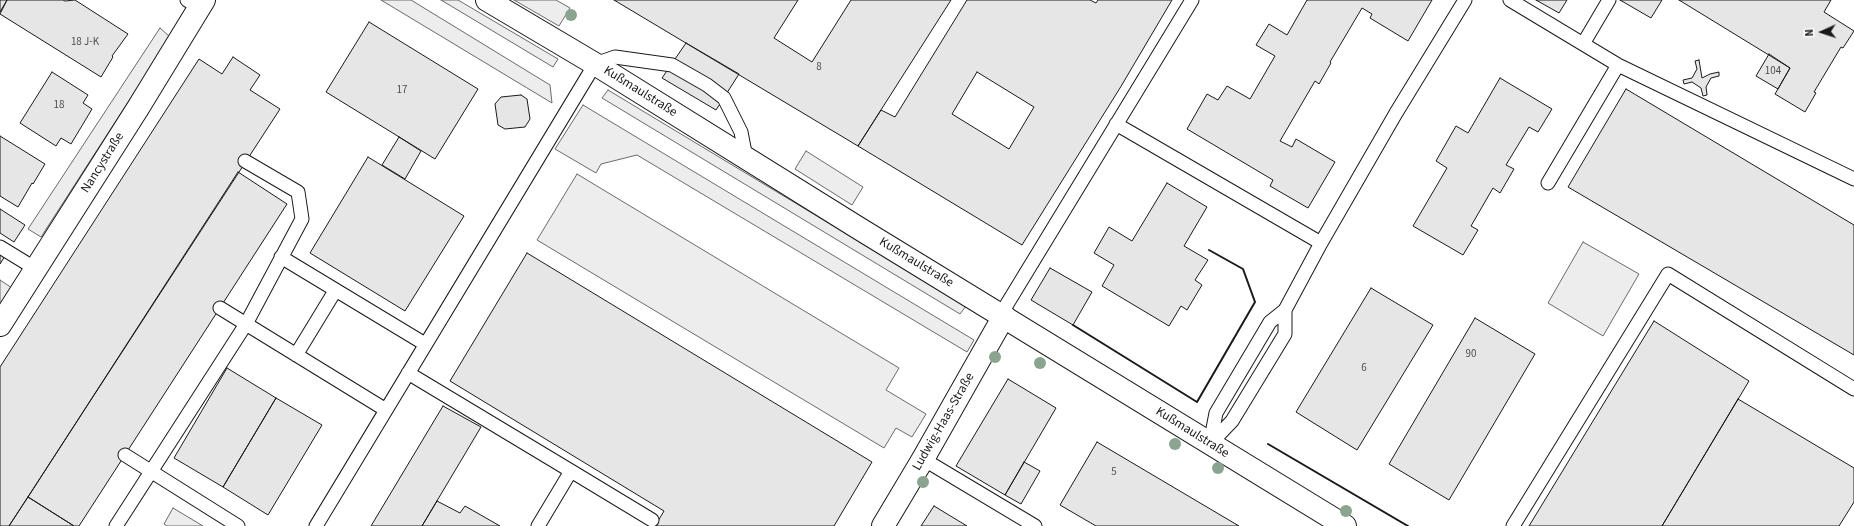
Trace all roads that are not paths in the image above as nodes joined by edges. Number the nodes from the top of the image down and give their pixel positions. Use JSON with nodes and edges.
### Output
{"nodes":[{"id":1,"x":487,"y":0,"type":"edge"},
{"id":2,"x":1192,"y":0,"type":"edge"},
{"id":3,"x":1465,"y":0,"type":"edge"},
{"id":4,"x":1510,"y":0,"type":"edge"},
{"id":5,"x":1609,"y":0,"type":"edge"},
{"id":6,"x":197,"y":3,"type":"edge"},
{"id":7,"x":1583,"y":44,"type":"junction"},
{"id":8,"x":595,"y":64,"type":"junction"},
{"id":9,"x":1618,"y":65,"type":"junction"},
{"id":10,"x":1116,"y":124,"type":"junction"},
{"id":11,"x":746,"y":158,"type":"junction"},
{"id":12,"x":245,"y":161,"type":"dead end"},
{"id":13,"x":1854,"y":179,"type":"edge"},
{"id":14,"x":1548,"y":183,"type":"dead end"},
{"id":15,"x":1321,"y":243,"type":"junction"},
{"id":16,"x":0,"y":247,"type":"edge"},
{"id":17,"x":281,"y":257,"type":"junction"},
{"id":18,"x":36,"y":269,"type":"junction"},
{"id":19,"x":335,"y":291,"type":"junction"},
{"id":20,"x":220,"y":308,"type":"dead end"},
{"id":21,"x":1285,"y":310,"type":"junction"},
{"id":22,"x":1003,"y":315,"type":"junction"},
{"id":23,"x":246,"y":324,"type":"junction"},
{"id":24,"x":0,"y":325,"type":"edge"},
{"id":25,"x":425,"y":344,"type":"junction"},
{"id":26,"x":296,"y":355,"type":"junction"},
{"id":27,"x":408,"y":373,"type":"junction"},
{"id":28,"x":1854,"y":389,"type":"edge"},
{"id":29,"x":386,"y":410,"type":"junction"},
{"id":30,"x":1210,"y":444,"type":"junction"},
{"id":31,"x":125,"y":454,"type":"dead end"},
{"id":32,"x":924,"y":459,"type":"junction"},
{"id":33,"x":570,"y":471,"type":"junction"},
{"id":34,"x":152,"y":472,"type":"junction"},
{"id":35,"x":652,"y":520,"type":"dead end"},
{"id":36,"x":116,"y":526,"type":"edge"},
{"id":37,"x":238,"y":526,"type":"edge"},
{"id":38,"x":316,"y":526,"type":"edge"},
{"id":39,"x":538,"y":526,"type":"edge"},
{"id":40,"x":883,"y":526,"type":"edge"},
{"id":41,"x":1035,"y":526,"type":"edge"},
{"id":42,"x":1344,"y":526,"type":"edge"},
{"id":43,"x":1513,"y":526,"type":"edge"}],
"edges":[{"from":1,"to":8,"type":"street","name":"Kußmaulstraße"},
{"from":2,"to":10,"type":"lane"},
{"from":3,"to":15,"type":"lane"},
{"from":4,"to":7,"type":"lane"},
{"from":5,"to":7,"type":"lane"},
{"from":6,"to":18,"type":"street","name":"Nancystraße"},
{"from":7,"to":9,"type":"lane"},
{"from":8,"to":11,"type":"street","name":"Kußmaulstraße"},
{"from":8,"to":11,"type":"lane"},
{"from":8,"to":25,"type":"lane"},
{"from":9,"to":13,"type":"lane"},
{"from":9,"to":14,"type":"lane"},
{"from":10,"to":15,"type":"lane"},
{"from":10,"to":22,"type":"lane"},
{"from":11,"to":22,"type":"street","name":"Kußmaulstraße"},
{"from":12,"to":17,"type":"lane"},
{"from":15,"to":21,"type":"lane"},
{"from":16,"to":18,"type":"lane"},
{"from":17,"to":19,"type":"lane"},
{"from":17,"to":23,"type":"lane"},
{"from":18,"to":24,"type":"street","name":"Nancystraße"},
{"from":19,"to":25,"type":"lane"},
{"from":19,"to":26,"type":"lane"},
{"from":20,"to":23,"type":"lane"},
{"from":21,"to":30,"type":"lane"},
{"from":21,"to":30,"type":"lane"},
{"from":22,"to":30,"type":"street","name":"Kußmaulstraße"},
{"from":22,"to":32,"type":"street","name":"Ludwig-Haas-Straße"},
{"from":23,"to":26,"type":"lane"},
{"from":23,"to":34,"type":"lane"},
{"from":25,"to":27,"type":"lane"},
{"from":26,"to":29,"type":"lane"},
{"from":27,"to":29,"type":"lane"},
{"from":27,"to":33,"type":"lane"},
{"from":28,"to":43,"type":"lane"},
{"from":29,"to":38,"type":"lane"},
{"from":30,"to":42,"type":"street","name":"Kußmaulstraße"},
{"from":31,"to":34,"type":"lane"},
{"from":32,"to":40,"type":"street","name":"Ludwig-Haas-Straße"},
{"from":32,"to":41,"type":"lane"},
{"from":33,"to":35,"type":"lane"},
{"from":33,"to":39,"type":"lane"},
{"from":34,"to":36,"type":"lane"},
{"from":34,"to":37,"type":"lane"}]}
